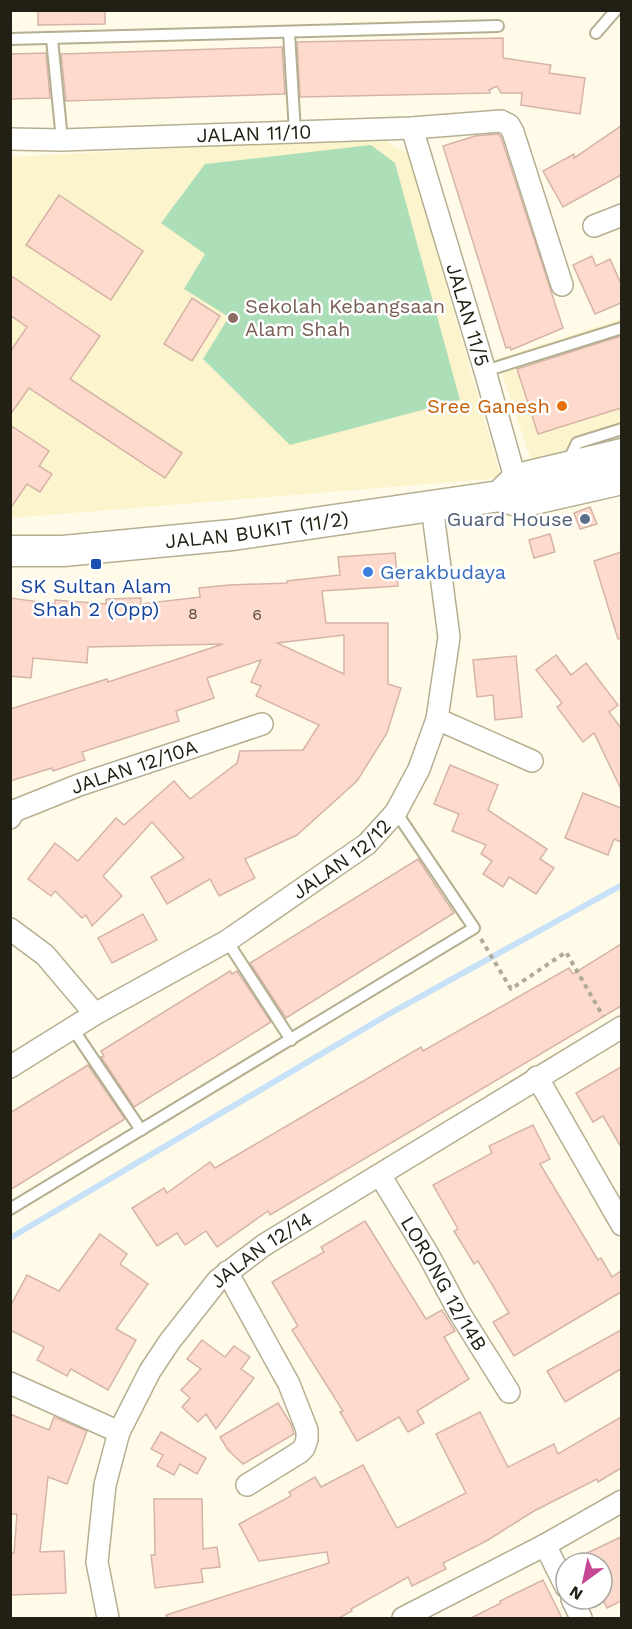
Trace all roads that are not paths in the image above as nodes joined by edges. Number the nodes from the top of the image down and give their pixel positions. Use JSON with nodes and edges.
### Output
{"nodes":[{"id":1,"x":616,"y":10,"type":"edge"},
{"id":2,"x":498,"y":26,"type":"dead end"},
{"id":3,"x":289,"y":33,"type":"junction"},
{"id":4,"x":597,"y":33,"type":"dead end"},
{"id":5,"x":10,"y":39,"type":"edge"},
{"id":6,"x":52,"y":39,"type":"junction"},
{"id":7,"x":412,"y":128,"type":"junction"},
{"id":8,"x":295,"y":132,"type":"junction"},
{"id":9,"x":10,"y":139,"type":"edge"},
{"id":10,"x":62,"y":140,"type":"junction"},
{"id":11,"x":621,"y":215,"type":"edge"},
{"id":12,"x":594,"y":226,"type":"dead end"},
{"id":13,"x":562,"y":285,"type":"dead end"},
{"id":14,"x":621,"y":328,"type":"edge"},
{"id":15,"x":485,"y":371,"type":"junction"},
{"id":16,"x":621,"y":429,"type":"edge"},
{"id":17,"x":621,"y":454,"type":"edge"},
{"id":18,"x":565,"y":468,"type":"junction"},
{"id":19,"x":621,"y":479,"type":"edge"},
{"id":20,"x":513,"y":492,"type":"junction"},
{"id":21,"x":432,"y":507,"type":"junction"},
{"id":22,"x":10,"y":551,"type":"edge"},
{"id":23,"x":437,"y":719,"type":"junction"},
{"id":24,"x":262,"y":724,"type":"dead end"},
{"id":25,"x":532,"y":761,"type":"dead end"},
{"id":26,"x":396,"y":812,"type":"junction"},
{"id":27,"x":10,"y":818,"type":"edge"},
{"id":28,"x":10,"y":929,"type":"edge"},
{"id":29,"x":227,"y":941,"type":"junction"},
{"id":30,"x":95,"y":1014,"type":"junction"},
{"id":31,"x":73,"y":1029,"type":"junction"},
{"id":32,"x":617,"y":1029,"type":"edge"},
{"id":33,"x":291,"y":1040,"type":"junction"},
{"id":34,"x":10,"y":1067,"type":"edge"},
{"id":35,"x":537,"y":1077,"type":"junction"},
{"id":36,"x":141,"y":1130,"type":"junction"},
{"id":37,"x":380,"y":1175,"type":"junction"},
{"id":38,"x":10,"y":1209,"type":"edge"},
{"id":39,"x":621,"y":1225,"type":"edge"},
{"id":40,"x":227,"y":1272,"type":"junction"},
{"id":41,"x":10,"y":1383,"type":"edge"},
{"id":42,"x":509,"y":1392,"type":"dead end"},
{"id":43,"x":119,"y":1432,"type":"junction"},
{"id":44,"x":247,"y":1485,"type":"dead end"},
{"id":45,"x":621,"y":1501,"type":"edge"},
{"id":46,"x":545,"y":1545,"type":"junction"},
{"id":47,"x":554,"y":1563,"type":"edge"},
{"id":48,"x":108,"y":1618,"type":"edge"},
{"id":49,"x":403,"y":1618,"type":"edge"}],
"edges":[{"from":1,"to":4,"type":"lane"},
{"from":2,"to":3,"type":"lane"},
{"from":3,"to":6,"type":"lane"},
{"from":3,"to":8,"type":"lane"},
{"from":5,"to":6,"type":"lane"},
{"from":6,"to":10,"type":"lane"},
{"from":7,"to":8,"type":"street","name":"JALAN 11/10"},
{"from":7,"to":13,"type":"street","name":"JALAN 11/10"},
{"from":7,"to":15,"type":"street","name":"JALAN 11/5"},
{"from":8,"to":10,"type":"street","name":"JALAN 11/10"},
{"from":9,"to":10,"type":"street","name":"JALAN 11/10"},
{"from":11,"to":12,"type":"street"},
{"from":14,"to":15,"type":"lane"},
{"from":15,"to":20,"type":"street","name":"JALAN 11/5"},
{"from":16,"to":18,"type":"lane"},
{"from":17,"to":18,"type":"street","name":"JALAN BUKIT (11/2)"},
{"from":18,"to":20,"type":"street","name":"JALAN BUKIT (11/2)"},
{"from":19,"to":20,"type":"street","name":"JALAN BUKIT (11/2)"},
{"from":20,"to":21,"type":"street","name":"JALAN BUKIT (11/2)"},
{"from":21,"to":22,"type":"street","name":"JALAN BUKIT (11/2)"},
{"from":21,"to":23,"type":"street","name":"JALAN 12/12"},
{"from":23,"to":25,"type":"street"},
{"from":23,"to":26,"type":"street","name":"JALAN 12/12"},
{"from":24,"to":27,"type":"street","name":"JALAN 12/10A"},
{"from":26,"to":29,"type":"street","name":"JALAN 12/12"},
{"from":26,"to":33,"type":"lane"},
{"from":28,"to":30,"type":"street"},
{"from":29,"to":30,"type":"street","name":"JALAN 12/12"},
{"from":29,"to":33,"type":"lane"},
{"from":30,"to":31,"type":"street","name":"JALAN 12/12"},
{"from":31,"to":34,"type":"street","name":"JALAN 12/12"},
{"from":31,"to":36,"type":"lane"},
{"from":32,"to":35,"type":"street","name":"JALAN 12/14"},
{"from":33,"to":36,"type":"lane"},
{"from":35,"to":37,"type":"street","name":"JALAN 12/14"},
{"from":35,"to":39,"type":"street"},
{"from":36,"to":38,"type":"lane"},
{"from":37,"to":40,"type":"street","name":"JALAN 12/14"},
{"from":37,"to":42,"type":"street","name":"LORONG 12/14B"},
{"from":40,"to":43,"type":"street","name":"JALAN 12/14"},
{"from":40,"to":44,"type":"street"},
{"from":41,"to":43,"type":"street"},
{"from":43,"to":48,"type":"street","name":"JALAN 12/14"},
{"from":45,"to":46,"type":"street"},
{"from":46,"to":47,"type":"street"},
{"from":46,"to":49,"type":"street"}]}
